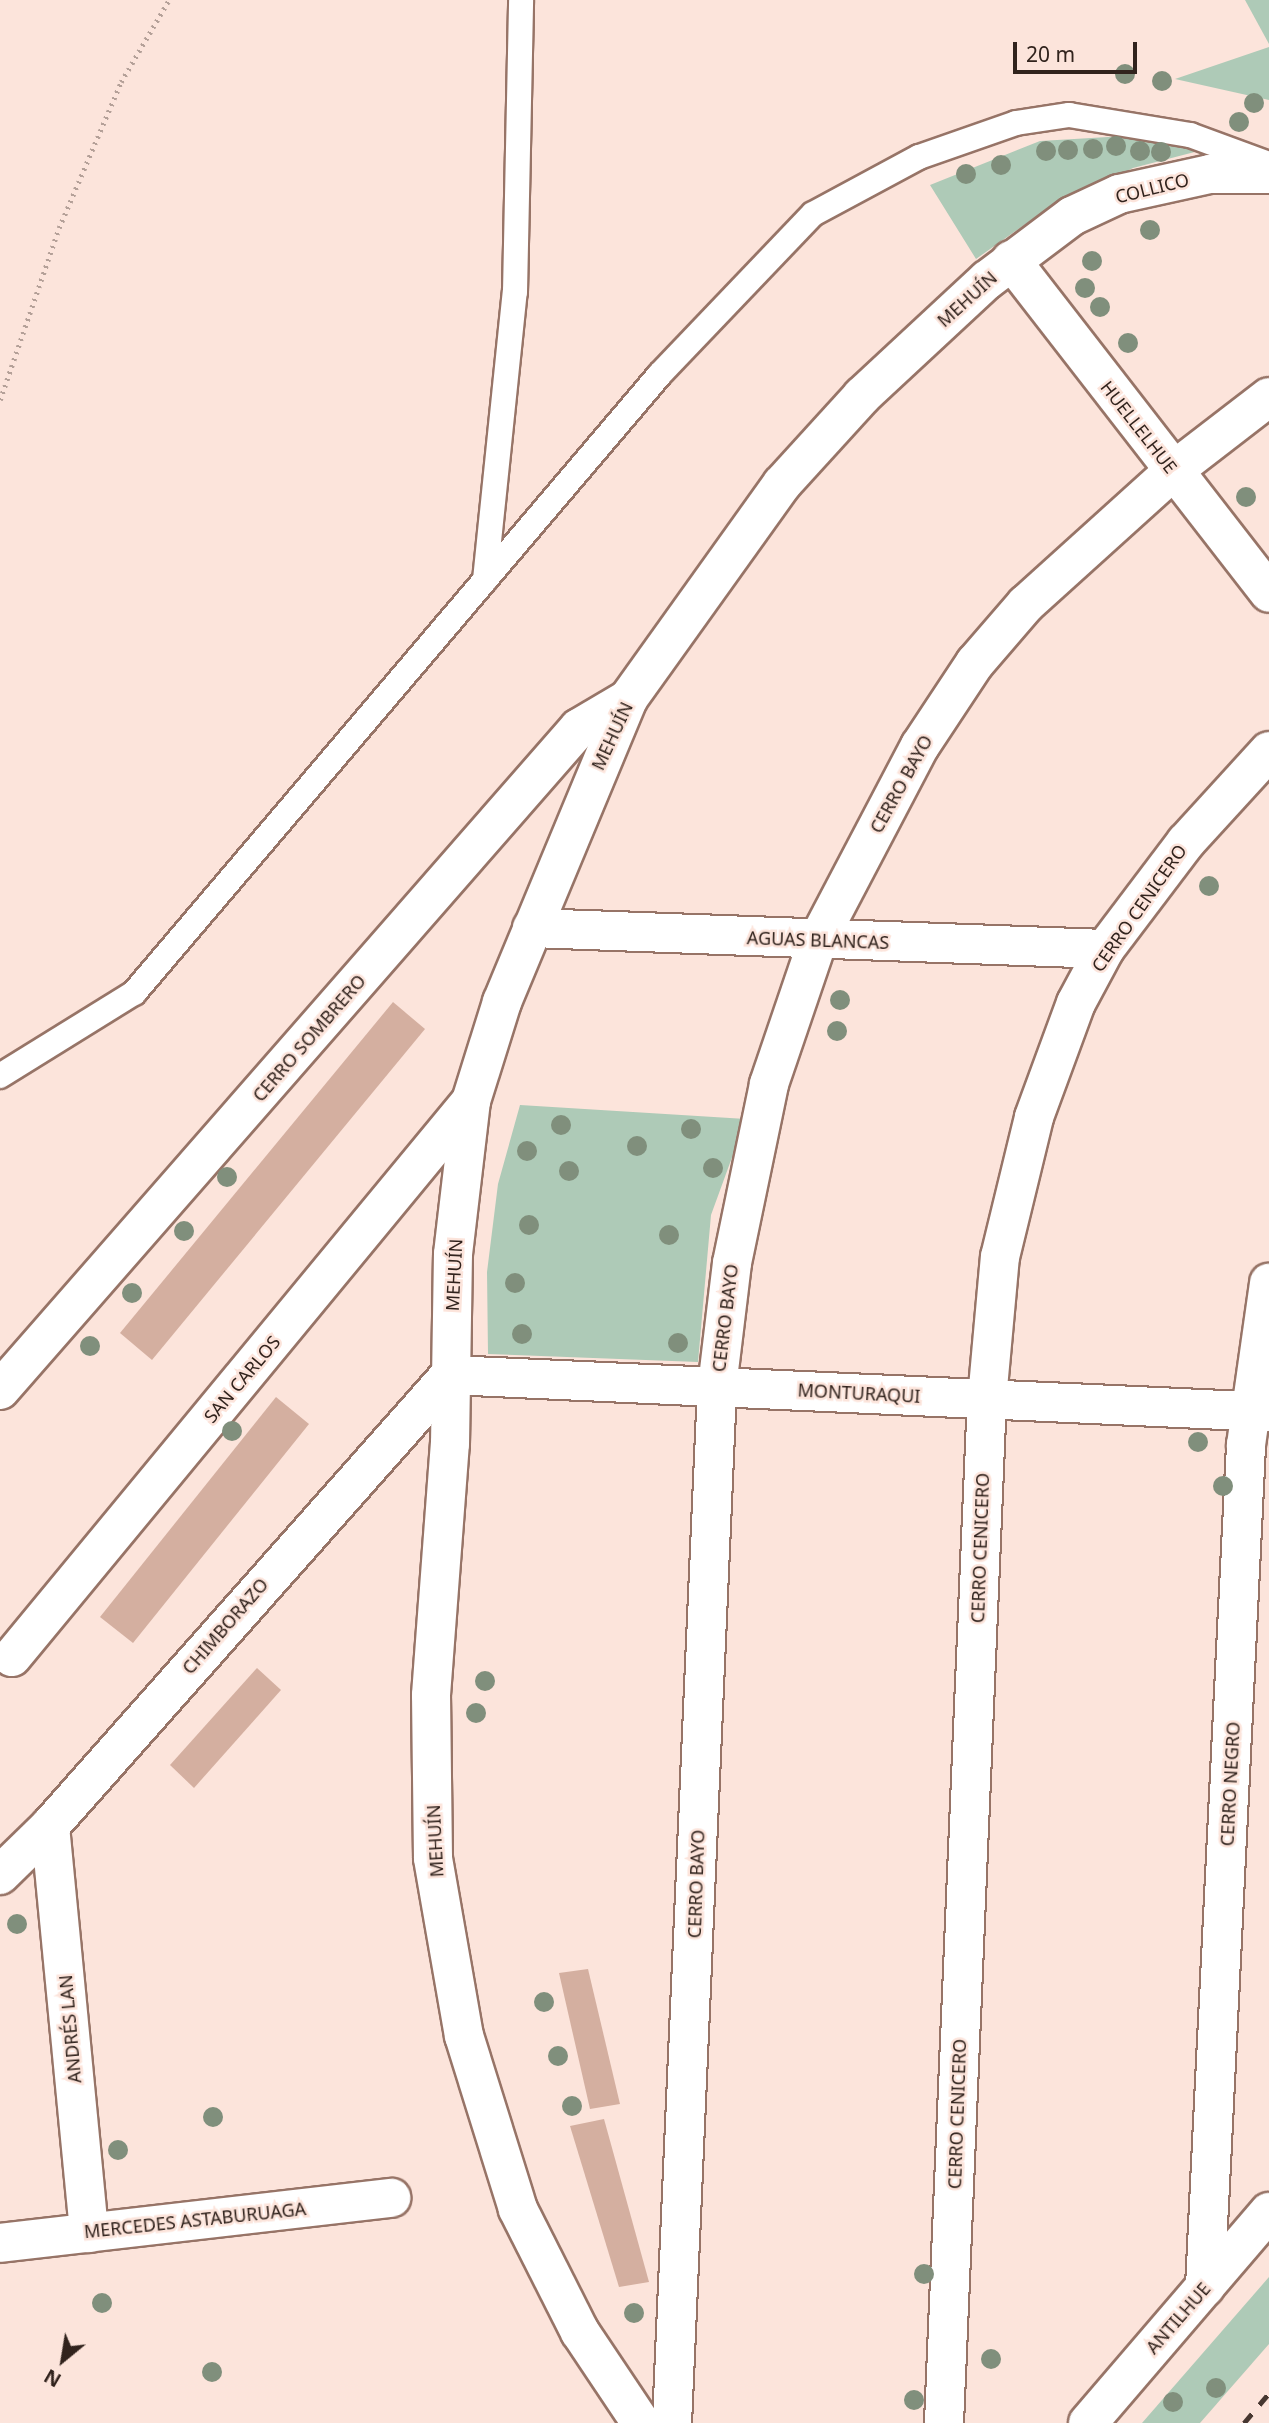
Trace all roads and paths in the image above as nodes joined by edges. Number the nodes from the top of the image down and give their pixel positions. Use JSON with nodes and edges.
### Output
{"nodes":[{"id":1,"x":169,"y":0,"type":"edge"},
{"id":2,"x":521,"y":0,"type":"edge"},
{"id":3,"x":1269,"y":164,"type":"edge"},
{"id":4,"x":1269,"y":174,"type":"edge"},
{"id":5,"x":1011,"y":260,"type":"junction"},
{"id":6,"x":1269,"y":397,"type":"edge"},
{"id":7,"x":0,"y":400,"type":"edge"},
{"id":8,"x":1173,"y":471,"type":"junction"},
{"id":9,"x":485,"y":580,"type":"junction"},
{"id":10,"x":1269,"y":593,"type":"edge"},
{"id":11,"x":628,"y":699,"type":"junction"},
{"id":12,"x":1269,"y":751,"type":"edge"},
{"id":13,"x":532,"y":928,"type":"junction"},
{"id":14,"x":818,"y":940,"type":"junction"},
{"id":15,"x":1105,"y":949,"type":"junction"},
{"id":16,"x":0,"y":1076,"type":"edge"},
{"id":17,"x":471,"y":1101,"type":"junction"},
{"id":18,"x":1269,"y":1283,"type":"edge"},
{"id":19,"x":450,"y":1375,"type":"junction"},
{"id":20,"x":717,"y":1387,"type":"junction"},
{"id":21,"x":0,"y":1390,"type":"edge"},
{"id":22,"x":987,"y":1399,"type":"junction"},
{"id":23,"x":1259,"y":1411,"type":"edge"},
{"id":24,"x":12,"y":1657,"type":"dead end"},
{"id":25,"x":50,"y":1826,"type":"junction"},
{"id":26,"x":0,"y":1875,"type":"edge"},
{"id":27,"x":391,"y":2198,"type":"dead end"},
{"id":28,"x":1269,"y":2212,"type":"edge"},
{"id":29,"x":89,"y":2232,"type":"junction"},
{"id":30,"x":0,"y":2243,"type":"edge"},
{"id":31,"x":1205,"y":2287,"type":"junction"},
{"id":32,"x":640,"y":2423,"type":"edge"},
{"id":33,"x":672,"y":2423,"type":"edge"},
{"id":34,"x":944,"y":2423,"type":"edge"},
{"id":35,"x":1088,"y":2423,"type":"edge"}],
"edges":[{"from":1,"to":7,"type":"path"},
{"from":2,"to":9,"type":"lane"},
{"from":3,"to":9,"type":"lane"},
{"from":4,"to":5,"type":"street","name":"COLLICO"},
{"from":5,"to":8,"type":"street","name":"HUELLELHUE"},
{"from":5,"to":11,"type":"street","name":"MEHUÍN"},
{"from":6,"to":8,"type":"street","name":"CERRO BAYO"},
{"from":8,"to":10,"type":"street","name":"HUELLELHUE"},
{"from":8,"to":14,"type":"street","name":"CERRO BAYO"},
{"from":9,"to":16,"type":"lane"},
{"from":11,"to":13,"type":"street","name":"MEHUÍN"},
{"from":11,"to":21,"type":"street","name":"CERRO SOMBRERO"},
{"from":12,"to":15,"type":"street","name":"CERRO CENICERO"},
{"from":13,"to":14,"type":"street","name":"AGUAS BLANCAS"},
{"from":13,"to":17,"type":"street","name":"MEHUÍN"},
{"from":14,"to":15,"type":"street","name":"AGUAS BLANCAS"},
{"from":14,"to":20,"type":"street","name":"CERRO BAYO"},
{"from":15,"to":22,"type":"street","name":"CERRO CENICERO"},
{"from":17,"to":19,"type":"street","name":"MEHUÍN"},
{"from":17,"to":24,"type":"street","name":"SAN CARLOS"},
{"from":18,"to":23,"type":"street","name":"CERRO NEGRO"},
{"from":19,"to":20,"type":"street","name":"MONTURAQUI"},
{"from":19,"to":25,"type":"street","name":"CHIMBORAZO"},
{"from":19,"to":32,"type":"street","name":"MEHUÍN"},
{"from":20,"to":22,"type":"street","name":"MONTURAQUI"},
{"from":20,"to":33,"type":"street","name":"CERRO BAYO"},
{"from":22,"to":23,"type":"street","name":"MONTURAQUI"},
{"from":22,"to":34,"type":"street","name":"CERRO CENICERO"},
{"from":23,"to":31,"type":"street","name":"CERRO NEGRO"},
{"from":25,"to":26,"type":"street","name":"CHIMBORAZO"},
{"from":25,"to":29,"type":"street","name":"ANDRÉS LAN"},
{"from":27,"to":29,"type":"street","name":"MERCEDES ASTABURUAGA"},
{"from":28,"to":31,"type":"street","name":"ANTILHUE"},
{"from":29,"to":30,"type":"street","name":"MERCEDES ASTABURUAGA"},
{"from":31,"to":35,"type":"street","name":"ANTILHUE"}]}
